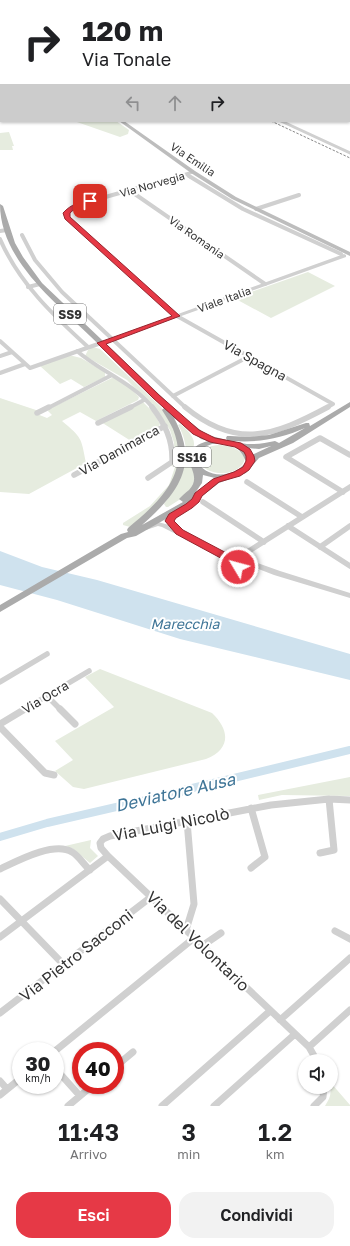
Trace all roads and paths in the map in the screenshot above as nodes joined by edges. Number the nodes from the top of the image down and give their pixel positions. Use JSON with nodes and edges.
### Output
{"nodes":[{"id":1,"x":122,"y":122,"type":"edge"},
{"id":2,"x":283,"y":122,"type":"edge"},
{"id":3,"x":350,"y":153,"type":"edge"},
{"id":4,"x":193,"y":172,"type":"junction"},
{"id":5,"x":186,"y":174,"type":"junction"},
{"id":6,"x":129,"y":190,"type":"junction"},
{"id":7,"x":299,"y":195,"type":"dead end"},
{"id":8,"x":283,"y":200,"type":"junction"},
{"id":9,"x":244,"y":204,"type":"junction"},
{"id":10,"x":289,"y":204,"type":"dead end"},
{"id":11,"x":0,"y":206,"type":"edge"},
{"id":12,"x":238,"y":206,"type":"junction"},
{"id":13,"x":256,"y":209,"type":"junction"},
{"id":14,"x":66,"y":213,"type":"joint"},
{"id":15,"x":4,"y":230,"type":"edge"},
{"id":16,"x":22,"y":235,"type":"dead end"},
{"id":17,"x":0,"y":239,"type":"edge"},
{"id":18,"x":320,"y":242,"type":"junction"},
{"id":19,"x":345,"y":255,"type":"edge"},
{"id":20,"x":40,"y":284,"type":"junction"},
{"id":21,"x":265,"y":284,"type":"junction"},
{"id":22,"x":28,"y":287,"type":"junction"},
{"id":23,"x":177,"y":316,"type":"junction"},
{"id":24,"x":111,"y":339,"type":"junction"},
{"id":25,"x":0,"y":341,"type":"edge"},
{"id":26,"x":100,"y":343,"type":"junction"},
{"id":27,"x":88,"y":347,"type":"junction"},
{"id":28,"x":77,"y":351,"type":"junction"},
{"id":29,"x":12,"y":352,"type":"junction"},
{"id":30,"x":0,"y":356,"type":"edge"},
{"id":31,"x":248,"y":357,"type":"junction"},
{"id":32,"x":25,"y":364,"type":"junction"},
{"id":33,"x":0,"y":373,"type":"edge"},
{"id":34,"x":112,"y":375,"type":"junction"},
{"id":35,"x":173,"y":396,"type":"junction"},
{"id":36,"x":144,"y":400,"type":"junction"},
{"id":37,"x":350,"y":404,"type":"edge"},
{"id":38,"x":166,"y":406,"type":"junction"},
{"id":39,"x":340,"y":410,"type":"junction"},
{"id":40,"x":37,"y":413,"type":"dead end"},
{"id":41,"x":317,"y":421,"type":"junction"},
{"id":42,"x":98,"y":423,"type":"dead end"},
{"id":43,"x":165,"y":426,"type":"junction"},
{"id":44,"x":218,"y":441,"type":"junction"},
{"id":45,"x":238,"y":445,"type":"junction"},
{"id":46,"x":197,"y":448,"type":"junction"},
{"id":47,"x":350,"y":455,"type":"edge"},
{"id":48,"x":250,"y":461,"type":"junction"},
{"id":49,"x":197,"y":469,"type":"junction"},
{"id":50,"x":74,"y":475,"type":"dead end"},
{"id":51,"x":225,"y":476,"type":"junction"},
{"id":52,"x":148,"y":478,"type":"dead end"},
{"id":53,"x":247,"y":482,"type":"dead end"},
{"id":54,"x":350,"y":487,"type":"edge"},
{"id":55,"x":343,"y":492,"type":"junction"},
{"id":56,"x":201,"y":498,"type":"junction"},
{"id":57,"x":302,"y":517,"type":"junction"},
{"id":58,"x":288,"y":526,"type":"junction"},
{"id":59,"x":350,"y":526,"type":"edge"},
{"id":60,"x":141,"y":529,"type":"junction"},
{"id":61,"x":180,"y":532,"type":"junction"},
{"id":62,"x":127,"y":533,"type":"junction"},
{"id":63,"x":264,"y":542,"type":"junction"},
{"id":64,"x":320,"y":547,"type":"junction"},
{"id":65,"x":247,"y":559,"type":"junction"},
{"id":66,"x":232,"y":560,"type":"junction"},
{"id":67,"x":350,"y":566,"type":"edge"},
{"id":68,"x":350,"y":596,"type":"edge"},
{"id":69,"x":0,"y":609,"type":"edge"},
{"id":70,"x":47,"y":654,"type":"dead end"},
{"id":71,"x":89,"y":671,"type":"dead end"},
{"id":72,"x":0,"y":682,"type":"edge"},
{"id":73,"x":47,"y":696,"type":"junction"},
{"id":74,"x":75,"y":724,"type":"dead end"},
{"id":75,"x":0,"y":725,"type":"edge"},
{"id":76,"x":54,"y":775,"type":"dead end"},
{"id":77,"x":329,"y":799,"type":"junction"},
{"id":78,"x":350,"y":800,"type":"edge"},
{"id":79,"x":251,"y":808,"type":"junction"},
{"id":80,"x":187,"y":821,"type":"junction"},
{"id":81,"x":101,"y":848,"type":"joint"},
{"id":82,"x":320,"y":853,"type":"dead end"},
{"id":83,"x":108,"y":856,"type":"junction"},
{"id":84,"x":251,"y":868,"type":"dead end"},
{"id":85,"x":0,"y":869,"type":"edge"},
{"id":86,"x":90,"y":870,"type":"junction"},
{"id":87,"x":151,"y":897,"type":"junction"},
{"id":88,"x":0,"y":899,"type":"edge"},
{"id":89,"x":21,"y":921,"type":"junction"},
{"id":90,"x":186,"y":930,"type":"junction"},
{"id":91,"x":335,"y":931,"type":"dead end"},
{"id":92,"x":221,"y":934,"type":"dead end"},
{"id":93,"x":0,"y":937,"type":"edge"},
{"id":94,"x":194,"y":938,"type":"junction"},
{"id":95,"x":350,"y":939,"type":"edge"},
{"id":96,"x":202,"y":946,"type":"junction"},
{"id":97,"x":350,"y":958,"type":"edge"},
{"id":98,"x":63,"y":964,"type":"junction"},
{"id":99,"x":350,"y":1010,"type":"edge"},
{"id":100,"x":270,"y":1011,"type":"junction"},
{"id":101,"x":0,"y":1014,"type":"edge"},
{"id":102,"x":280,"y":1020,"type":"junction"},
{"id":103,"x":295,"y":1034,"type":"junction"},
{"id":104,"x":64,"y":1044,"type":"edge"},
{"id":105,"x":309,"y":1047,"type":"junction"},
{"id":106,"x":132,"y":1052,"type":"dead end"},
{"id":107,"x":313,"y":1054,"type":"edge"},
{"id":108,"x":124,"y":1059,"type":"edge"},
{"id":109,"x":64,"y":1078,"type":"edge"},
{"id":110,"x":0,"y":1081,"type":"edge"},
{"id":111,"x":12,"y":1085,"type":"edge"},
{"id":112,"x":3,"y":1092,"type":"edge"},
{"id":113,"x":82,"y":1094,"type":"edge"},
{"id":114,"x":323,"y":1094,"type":"edge"},
{"id":115,"x":80,"y":1096,"type":"junction"},
{"id":116,"x":68,"y":1106,"type":"edge"},
{"id":117,"x":162,"y":1106,"type":"edge"},
{"id":118,"x":214,"y":1106,"type":"edge"},
{"id":119,"x":314,"y":1106,"type":"edge"}],
"edges":[{"from":1,"to":4,"type":"main road","name":"Via Emilia"},
{"from":2,"to":3,"type":"street"},
{"from":4,"to":5,"type":"street","name":"Via Norvegia"},
{"from":4,"to":9,"type":"main road","name":"Via Emilia"},
{"from":5,"to":6,"type":"street","name":"Via Norvegia"},
{"from":5,"to":12,"type":"street"},
{"from":6,"to":14,"type":"street","name":"Via Norvegia"},
{"from":6,"to":21,"type":"street","name":"Via Romania"},
{"from":7,"to":8,"type":"street"},
{"from":8,"to":10,"type":"street"},
{"from":8,"to":13,"type":"street"},
{"from":9,"to":12,"type":"street"},
{"from":9,"to":13,"type":"main road","name":"Via Emilia"},
{"from":11,"to":15,"type":"main road","number":"SS9"},
{"from":12,"to":18,"type":"street"},
{"from":13,"to":18,"type":"main road","name":"Via Emilia"},
{"from":14,"to":23,"type":"street","name":"Via Spagna"},
{"from":15,"to":20,"type":"main road","number":"SS9"},
{"from":16,"to":24,"type":"street"},
{"from":17,"to":22,"type":"street"},
{"from":18,"to":19,"type":"street"},
{"from":18,"to":19,"type":"main road","name":"Via Emilia"},
{"from":19,"to":21,"type":"street","name":"Viale Italia"},
{"from":20,"to":22,"type":"street"},
{"from":20,"to":26,"type":"main road","number":"SS9"},
{"from":21,"to":23,"type":"street","name":"Viale Italia"},
{"from":22,"to":27,"type":"street"},
{"from":23,"to":24,"type":"street","name":"Viale Italia"},
{"from":23,"to":31,"type":"street","name":"Via Spagna"},
{"from":24,"to":26,"type":"street","name":"Viale Italia"},
{"from":24,"to":35,"type":"street"},
{"from":25,"to":29,"type":"street"},
{"from":26,"to":27,"type":"street"},
{"from":26,"to":38,"type":"main road","number":"SS9"},
{"from":27,"to":28,"type":"street"},
{"from":28,"to":32,"type":"street"},
{"from":28,"to":34,"type":"street"},
{"from":29,"to":30,"type":"street"},
{"from":29,"to":32,"type":"street"},
{"from":31,"to":35,"type":"street"},
{"from":31,"to":35,"type":"street","name":"Via Spagna"},
{"from":32,"to":33,"type":"street"},
{"from":34,"to":36,"type":"street"},
{"from":34,"to":40,"type":"street"},
{"from":36,"to":42,"type":"street"},
{"from":36,"to":43,"type":"street"},
{"from":37,"to":39,"type":"main road","number":"SS16"},
{"from":38,"to":41,"type":"main road"},
{"from":38,"to":44,"type":"main road","number":"SS9"},
{"from":38,"to":46,"type":"main road","number":"SS9"},
{"from":38,"to":62,"type":"main road"},
{"from":39,"to":41,"type":"main road","number":"SS16"},
{"from":39,"to":48,"type":"main road","number":"SS16"},
{"from":41,"to":45,"type":"main road","number":"SS16"},
{"from":43,"to":50,"type":"street","name":"Via Danimarca"},
{"from":43,"to":52,"type":"street"},
{"from":44,"to":45,"type":"main road","number":"SS16"},
{"from":44,"to":46,"type":"main road","number":"SS16"},
{"from":45,"to":48,"type":"main road"},
{"from":46,"to":49,"type":"main road","number":"SS16"},
{"from":47,"to":55,"type":"street"},
{"from":48,"to":51,"type":"main road","number":"SS16"},
{"from":49,"to":51,"type":"main road","number":"SS16"},
{"from":49,"to":62,"type":"main road","number":"SS16"},
{"from":51,"to":56,"type":"main road","number":"SS16"},
{"from":53,"to":57,"type":"street"},
{"from":54,"to":55,"type":"street"},
{"from":55,"to":57,"type":"street"},
{"from":56,"to":60,"type":"main road","number":"SS16"},
{"from":56,"to":61,"type":"street"},
{"from":56,"to":63,"type":"street"},
{"from":57,"to":58,"type":"street"},
{"from":58,"to":63,"type":"street"},
{"from":58,"to":64,"type":"street"},
{"from":59,"to":64,"type":"street"},
{"from":60,"to":61,"type":"street"},
{"from":60,"to":62,"type":"main road","number":"SS16"},
{"from":61,"to":66,"type":"street"},
{"from":62,"to":69,"type":"main road","number":"SS16"},
{"from":63,"to":65,"type":"street"},
{"from":64,"to":67,"type":"street"},
{"from":65,"to":66,"type":"street"},
{"from":65,"to":66,"type":"street"},
{"from":65,"to":68,"type":"street"},
{"from":70,"to":72,"type":"street"},
{"from":71,"to":73,"type":"street","name":"Via Ocra"},
{"from":73,"to":74,"type":"street"},
{"from":73,"to":75,"type":"street","name":"Via Ocra"},
{"from":75,"to":76,"type":"street"},
{"from":77,"to":78,"type":"street","name":"Via Luigi Nicolò"},
{"from":77,"to":79,"type":"street","name":"Via Luigi Nicolò"},
{"from":77,"to":82,"type":"street"},
{"from":79,"to":80,"type":"street","name":"Via Luigi Nicolò"},
{"from":79,"to":84,"type":"street"},
{"from":80,"to":81,"type":"street","name":"Via Luigi Nicolò"},
{"from":80,"to":90,"type":"street"},
{"from":81,"to":83,"type":"street","name":"Via del Volontario"},
{"from":83,"to":86,"type":"street"},
{"from":83,"to":87,"type":"street","name":"Via del Volontario"},
{"from":85,"to":86,"type":"street"},
{"from":86,"to":89,"type":"street"},
{"from":87,"to":90,"type":"street","name":"Via del Volontario"},
{"from":87,"to":98,"type":"street","name":"Via Pietro Sacconi"},
{"from":88,"to":89,"type":"street"},
{"from":89,"to":93,"type":"street"},
{"from":89,"to":98,"type":"street"},
{"from":90,"to":94,"type":"street","name":"Via del Volontario"},
{"from":91,"to":95,"type":"street"},
{"from":92,"to":96,"type":"street"},
{"from":94,"to":96,"type":"street","name":"Via del Volontario"},
{"from":94,"to":104,"type":"street"},
{"from":96,"to":100,"type":"street","name":"Via del Volontario"},
{"from":97,"to":102,"type":"street"},
{"from":98,"to":101,"type":"street","name":"Via Pietro Sacconi"},
{"from":99,"to":105,"type":"street"},
{"from":100,"to":102,"type":"street","name":"Via del Volontario"},
{"from":100,"to":117,"type":"street"},
{"from":102,"to":103,"type":"street","name":"Via del Volontario"},
{"from":103,"to":105,"type":"street","name":"Via del Volontario"},
{"from":103,"to":118,"type":"street"},
{"from":105,"to":107,"type":"street","name":"Via del Volontario"},
{"from":106,"to":108,"type":"street"},
{"from":109,"to":115,"type":"street"},
{"from":110,"to":112,"type":"street"},
{"from":111,"to":112,"type":"street"},
{"from":113,"to":115,"type":"street"},
{"from":114,"to":119,"type":"street"},
{"from":115,"to":116,"type":"street"}]}
